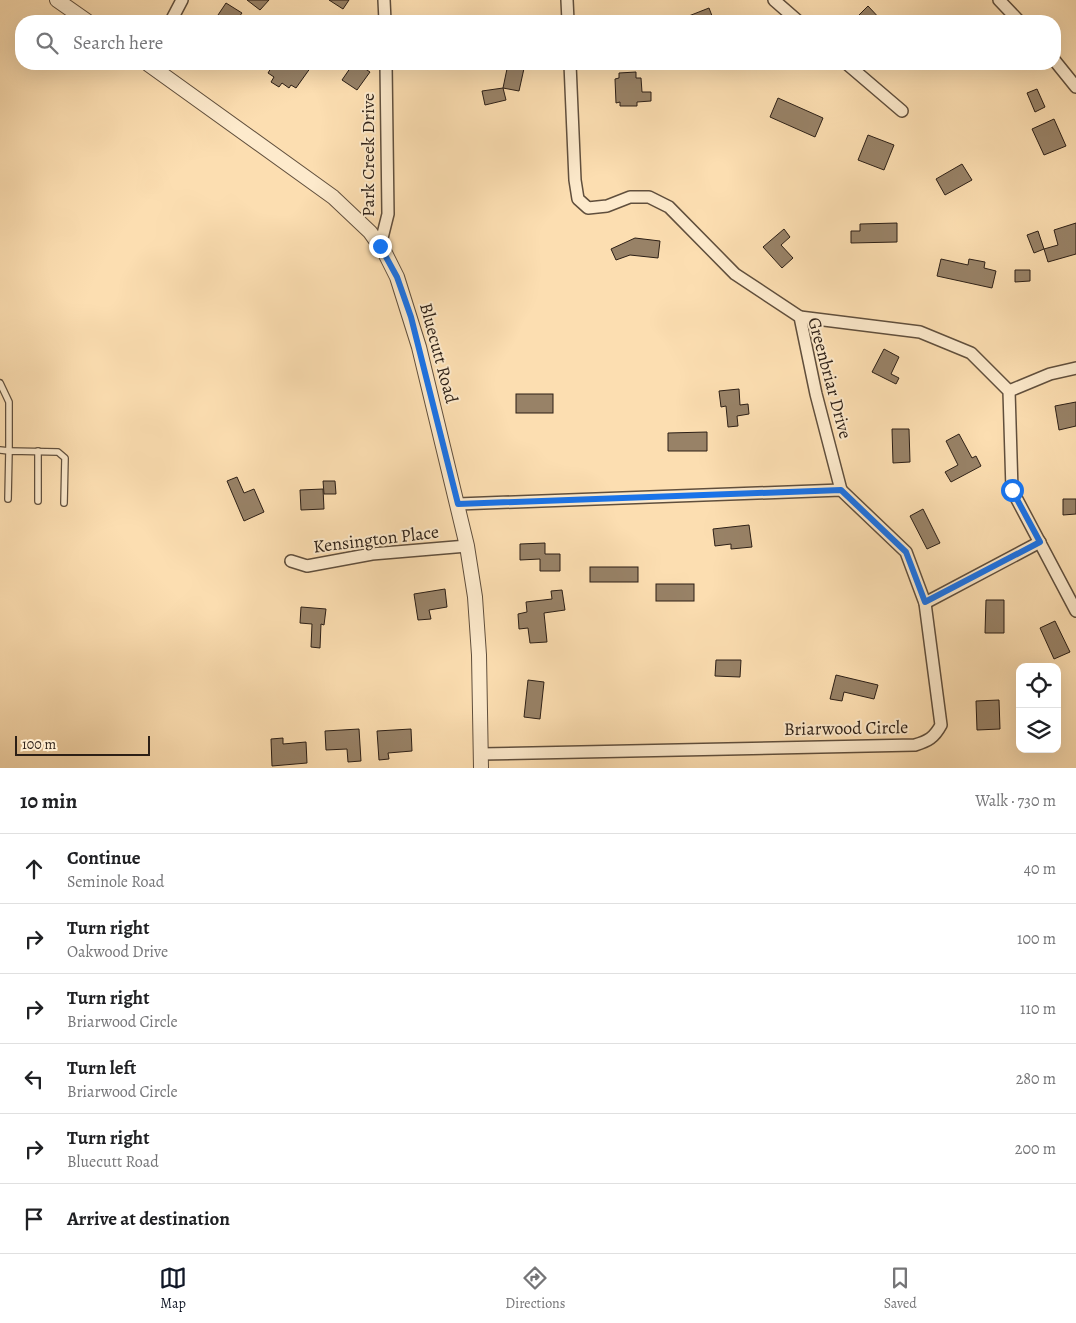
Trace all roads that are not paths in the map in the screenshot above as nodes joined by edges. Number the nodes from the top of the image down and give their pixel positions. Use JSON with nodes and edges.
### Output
{"nodes":[{"id":1,"x":57,"y":0,"type":"edge"},
{"id":2,"x":182,"y":0,"type":"edge"},
{"id":3,"x":384,"y":0,"type":"edge"},
{"id":4,"x":567,"y":0,"type":"edge"},
{"id":5,"x":774,"y":0,"type":"edge"},
{"id":6,"x":999,"y":0,"type":"edge"},
{"id":7,"x":78,"y":15,"type":"edge"},
{"id":8,"x":174,"y":15,"type":"edge"},
{"id":9,"x":385,"y":15,"type":"edge"},
{"id":10,"x":568,"y":15,"type":"edge"},
{"id":11,"x":791,"y":15,"type":"edge"},
{"id":12,"x":1013,"y":15,"type":"edge"},
{"id":13,"x":1061,"y":68,"type":"edge"},
{"id":14,"x":156,"y":70,"type":"edge"},
{"id":15,"x":386,"y":70,"type":"edge"},
{"id":16,"x":570,"y":70,"type":"edge"},
{"id":17,"x":854,"y":70,"type":"edge"},
{"id":18,"x":1076,"y":87,"type":"edge"},
{"id":19,"x":902,"y":111,"type":"dead end"},
{"id":20,"x":380,"y":246,"type":"junction"},
{"id":21,"x":800,"y":317,"type":"junction"},
{"id":22,"x":1076,"y":368,"type":"edge"},
{"id":23,"x":0,"y":383,"type":"edge"},
{"id":24,"x":1009,"y":391,"type":"junction"},
{"id":25,"x":0,"y":450,"type":"edge"},
{"id":26,"x":9,"y":450,"type":"junction"},
{"id":27,"x":38,"y":451,"type":"junction"},
{"id":28,"x":841,"y":490,"type":"junction"},
{"id":29,"x":8,"y":500,"type":"dead end"},
{"id":30,"x":38,"y":501,"type":"dead end"},
{"id":31,"x":64,"y":503,"type":"dead end"},
{"id":32,"x":458,"y":504,"type":"junction"},
{"id":33,"x":1040,"y":542,"type":"junction"},
{"id":34,"x":466,"y":546,"type":"junction"},
{"id":35,"x":291,"y":561,"type":"dead end"},
{"id":36,"x":925,"y":602,"type":"junction"},
{"id":37,"x":1076,"y":612,"type":"edge"},
{"id":38,"x":481,"y":754,"type":"junction"},
{"id":39,"x":481,"y":768,"type":"edge"}],
"edges":[{"from":1,"to":7,"type":"street"},
{"from":2,"to":8,"type":"street"},
{"from":3,"to":9,"type":"street"},
{"from":4,"to":10,"type":"street"},
{"from":5,"to":11,"type":"street"},
{"from":6,"to":12,"type":"street"},
{"from":13,"to":18,"type":"street"},
{"from":14,"to":20,"type":"street","name":"Bluecutt Road"},
{"from":15,"to":20,"type":"street","name":"Park Creek Drive"},
{"from":16,"to":21,"type":"street","name":"Greenbriar Drive"},
{"from":17,"to":19,"type":"street"},
{"from":20,"to":32,"type":"street","name":"Bluecutt Road"},
{"from":21,"to":24,"type":"street"},
{"from":21,"to":28,"type":"street","name":"Greenbriar Drive"},
{"from":22,"to":24,"type":"street"},
{"from":23,"to":26,"type":"lane"},
{"from":24,"to":33,"type":"street"},
{"from":25,"to":26,"type":"lane"},
{"from":26,"to":27,"type":"lane"},
{"from":26,"to":29,"type":"lane"},
{"from":27,"to":30,"type":"lane"},
{"from":27,"to":31,"type":"lane"},
{"from":28,"to":32,"type":"street"},
{"from":28,"to":36,"type":"street","name":"Briarwood Circle"},
{"from":32,"to":34,"type":"street","name":"Bluecutt Road"},
{"from":33,"to":36,"type":"street"},
{"from":33,"to":37,"type":"street"},
{"from":34,"to":35,"type":"street","name":"Kensington Place"},
{"from":34,"to":38,"type":"street","name":"Bluecutt Road"},
{"from":36,"to":38,"type":"street","name":"Briarwood Circle"},
{"from":38,"to":39,"type":"street","name":"Bluecutt Road"}]}
